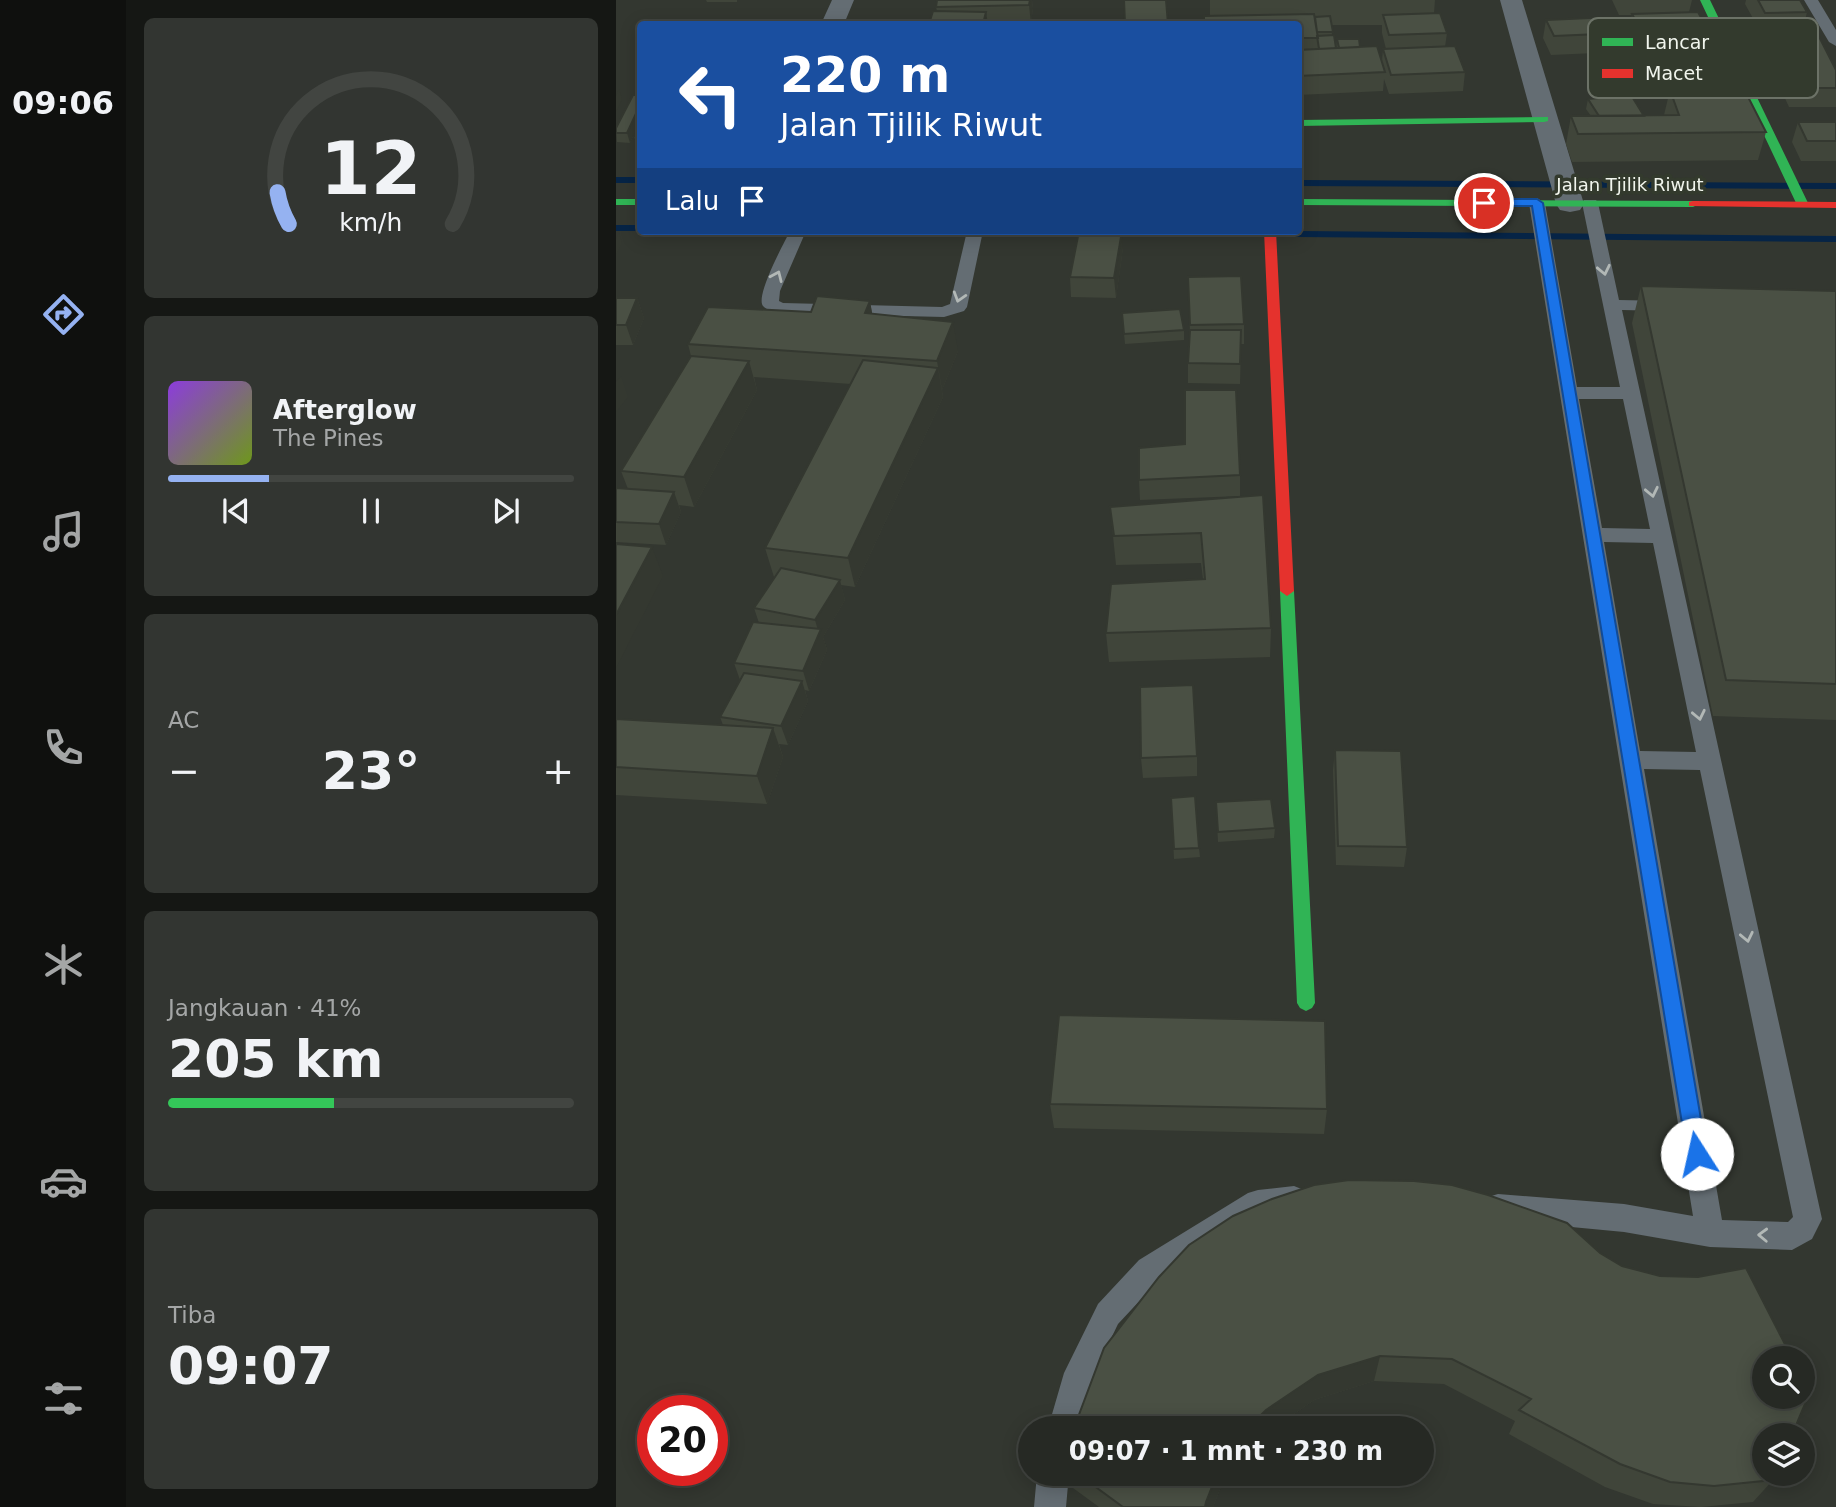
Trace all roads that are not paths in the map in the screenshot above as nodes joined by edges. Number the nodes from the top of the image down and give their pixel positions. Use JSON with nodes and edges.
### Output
{"nodes":[{"id":1,"x":843,"y":0,"type":"edge"},
{"id":2,"x":1511,"y":0,"type":"edge"},
{"id":3,"x":1705,"y":0,"type":"edge"},
{"id":4,"x":1811,"y":0,"type":"edge"},
{"id":5,"x":1714,"y":18,"type":"edge"},
{"id":6,"x":834,"y":21,"type":"edge"},
{"id":7,"x":1834,"y":35,"type":"edge"},
{"id":8,"x":1751,"y":98,"type":"edge"},
{"id":9,"x":1544,"y":119,"type":"junction"},
{"id":10,"x":1302,"y":123,"type":"edge"},
{"id":11,"x":616,"y":202,"type":"edge"},
{"id":12,"x":637,"y":202,"type":"edge"},
{"id":13,"x":1302,"y":202,"type":"edge"},
{"id":14,"x":1537,"y":203,"type":"junction"},
{"id":15,"x":1580,"y":204,"type":"junction"},
{"id":16,"x":1802,"y":205,"type":"junction"},
{"id":17,"x":1836,"y":205,"type":"edge"},
{"id":18,"x":796,"y":235,"type":"edge"},
{"id":19,"x":974,"y":235,"type":"edge"},
{"id":20,"x":1270,"y":235,"type":"edge"},
{"id":21,"x":1611,"y":305,"type":"junction"},
{"id":22,"x":1692,"y":306,"type":"edge"},
{"id":23,"x":1569,"y":393,"type":"junction"},
{"id":24,"x":1630,"y":393,"type":"junction"},
{"id":25,"x":1593,"y":535,"type":"junction"},
{"id":26,"x":1661,"y":536,"type":"junction"},
{"id":27,"x":1630,"y":760,"type":"junction"},
{"id":28,"x":1709,"y":761,"type":"junction"},
{"id":29,"x":1306,"y":1003,"type":"dead end"},
{"id":30,"x":1325,"y":1195,"type":"edge"},
{"id":31,"x":1470,"y":1203,"type":"edge"},
{"id":32,"x":1710,"y":1233,"type":"junction"},
{"id":33,"x":1067,"y":1416,"type":"edge"},
{"id":34,"x":1052,"y":1486,"type":"edge"},
{"id":35,"x":1050,"y":1507,"type":"edge"}],
"edges":[{"from":1,"to":6,"type":"street"},
{"from":2,"to":9,"type":"street"},
{"from":3,"to":5,"type":"main road"},
{"from":4,"to":7,"type":"lane"},
{"from":8,"to":16,"type":"main road"},
{"from":9,"to":10,"type":"main road"},
{"from":9,"to":15,"type":"street"},
{"from":11,"to":12,"type":"main road"},
{"from":13,"to":14,"type":"main road","name":"Jalan Tjilik Riwut"},
{"from":14,"to":15,"type":"main road","name":"Jalan Tjilik Riwut"},
{"from":14,"to":23,"type":"lane"},
{"from":15,"to":16,"type":"main road","name":"Jalan Tjilik Riwut"},
{"from":15,"to":21,"type":"lane","one_way":true},
{"from":16,"to":17,"type":"main road","name":"Jalan Tjilik Riwut"},
{"from":19,"to":18,"type":"lane","one_way":true},
{"from":20,"to":29,"type":"main road"},
{"from":21,"to":22,"type":"lane"},
{"from":21,"to":24,"type":"lane"},
{"from":23,"to":24,"type":"lane"},
{"from":23,"to":25,"type":"lane"},
{"from":24,"to":26,"type":"lane","one_way":true},
{"from":25,"to":26,"type":"lane"},
{"from":25,"to":27,"type":"lane"},
{"from":26,"to":28,"type":"lane","one_way":true},
{"from":27,"to":28,"type":"lane"},
{"from":27,"to":32,"type":"lane"},
{"from":28,"to":32,"type":"lane","one_way":true},
{"from":30,"to":33,"type":"lane"},
{"from":31,"to":32,"type":"lane"},
{"from":34,"to":35,"type":"lane"}]}
